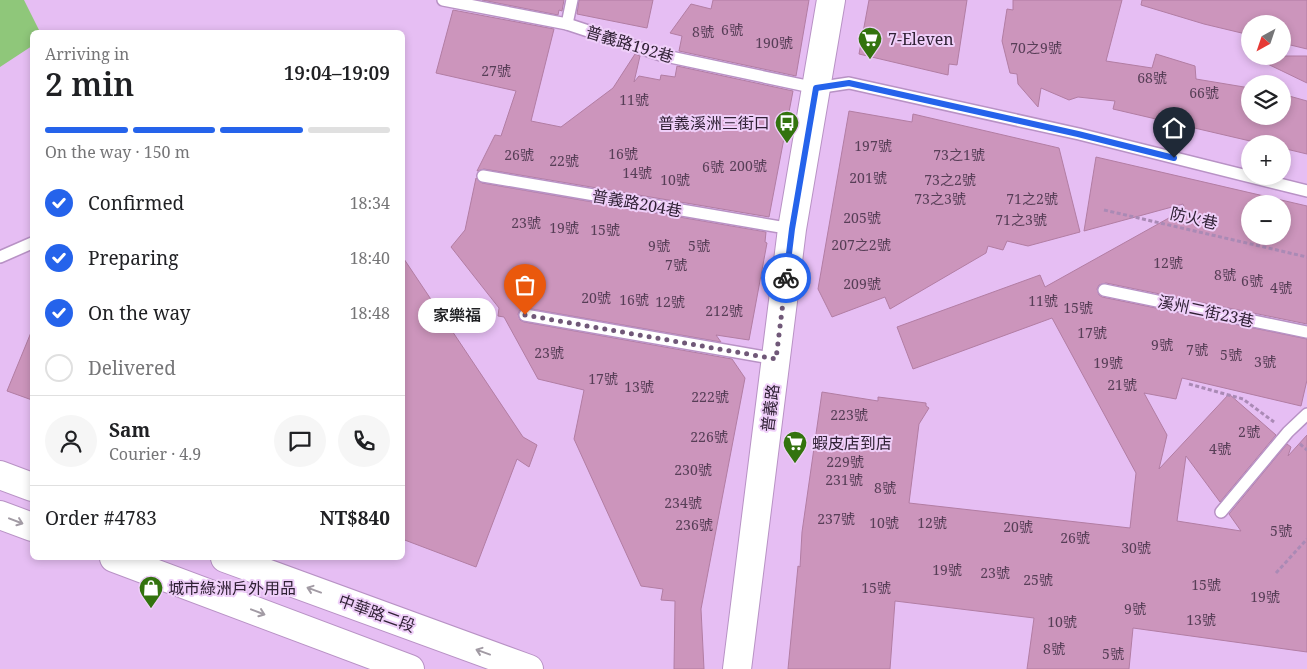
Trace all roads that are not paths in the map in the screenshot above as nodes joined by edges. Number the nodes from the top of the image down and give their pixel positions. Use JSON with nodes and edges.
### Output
{"nodes":[{"id":1,"x":443,"y":0,"type":"edge"},
{"id":2,"x":572,"y":0,"type":"edge"},
{"id":3,"x":831,"y":0,"type":"edge"},
{"id":4,"x":567,"y":24,"type":"junction"},
{"id":5,"x":816,"y":88,"type":"junction"},
{"id":6,"x":482,"y":176,"type":"dead end"},
{"id":7,"x":1307,"y":191,"type":"edge"},
{"id":8,"x":792,"y":229,"type":"junction"},
{"id":9,"x":30,"y":244,"type":"edge"},
{"id":10,"x":0,"y":257,"type":"edge"},
{"id":11,"x":1104,"y":290,"type":"dead end"},
{"id":12,"x":525,"y":315,"type":"dead end"},
{"id":13,"x":1307,"y":332,"type":"edge"},
{"id":14,"x":776,"y":359,"type":"junction"},
{"id":15,"x":1307,"y":414,"type":"edge"},
{"id":16,"x":0,"y":475,"type":"edge"},
{"id":17,"x":30,"y":486,"type":"edge"},
{"id":18,"x":1221,"y":512,"type":"dead end"},
{"id":19,"x":0,"y":515,"type":"edge"},
{"id":20,"x":30,"y":526,"type":"edge"},
{"id":21,"x":119,"y":560,"type":"edge"},
{"id":22,"x":230,"y":560,"type":"edge"},
{"id":23,"x":410,"y":669,"type":"edge"},
{"id":24,"x":528,"y":669,"type":"edge"},
{"id":25,"x":737,"y":669,"type":"edge"}],
"edges":[{"from":1,"to":4,"type":"lane","name":"普義路192巷"},
{"from":2,"to":4,"type":"lane"},
{"from":3,"to":5,"type":"street","name":"普義路"},
{"from":4,"to":5,"type":"lane","name":"普義路192巷"},
{"from":5,"to":7,"type":"lane"},
{"from":5,"to":8,"type":"street","name":"普義路"},
{"from":6,"to":8,"type":"lane","name":"普義路204巷"},
{"from":8,"to":14,"type":"street","name":"普義路"},
{"from":9,"to":10,"type":"lane"},
{"from":11,"to":13,"type":"lane","name":"溪州二街23巷"},
{"from":12,"to":14,"type":"lane"},
{"from":14,"to":25,"type":"street","name":"普義路"},
{"from":15,"to":18,"type":"lane"},
{"from":16,"to":17,"type":"street"},
{"from":19,"to":20,"type":"street","one_way":true},
{"from":21,"to":23,"type":"street","one_way":true},
{"from":24,"to":22,"type":"street","name":"中華路二段","one_way":true}]}
